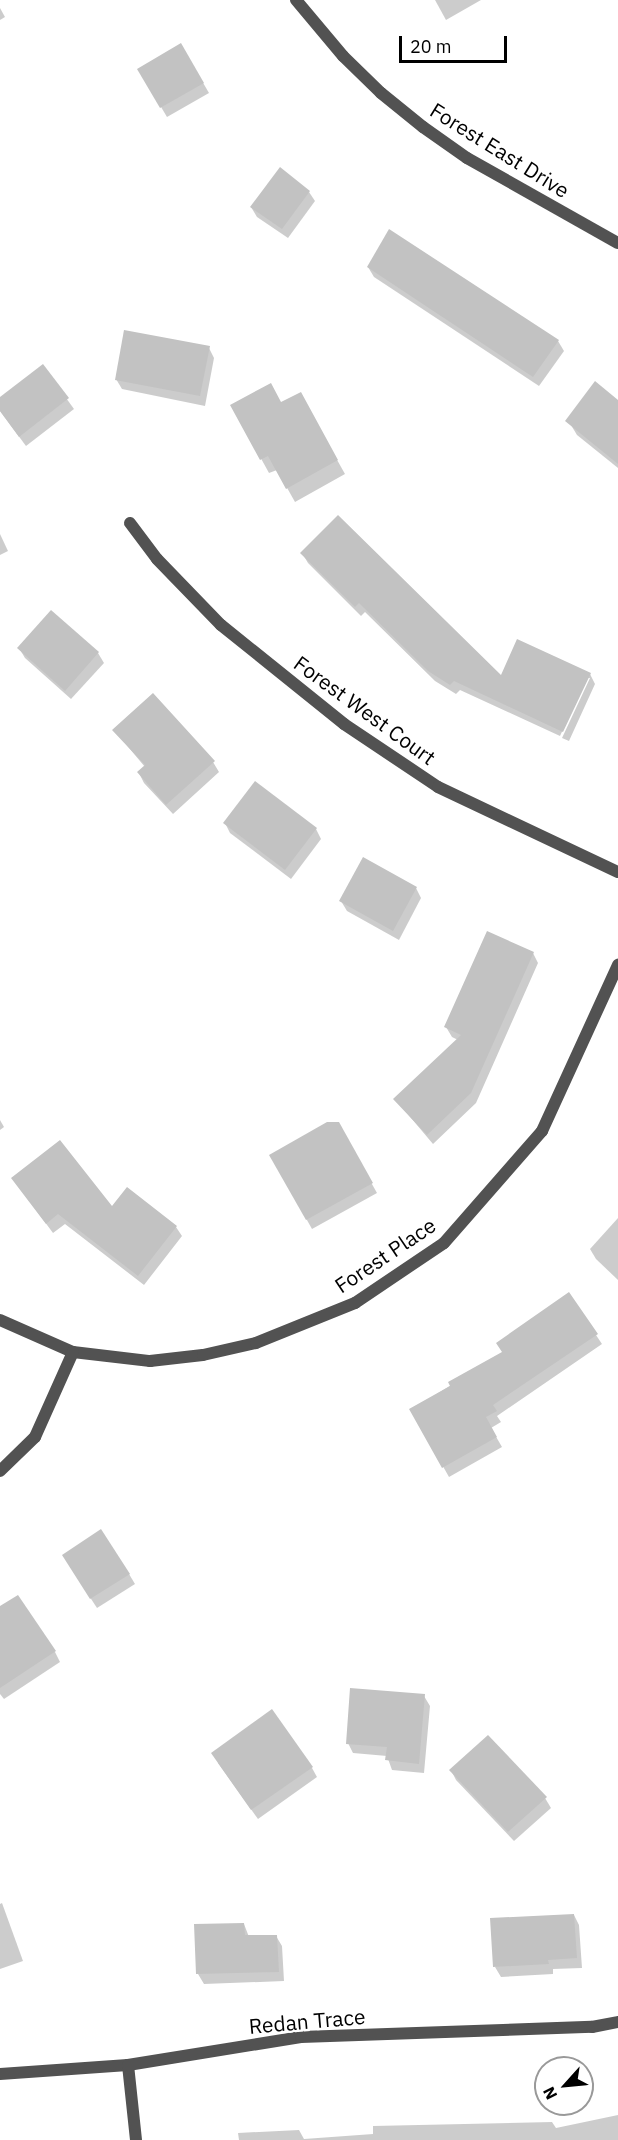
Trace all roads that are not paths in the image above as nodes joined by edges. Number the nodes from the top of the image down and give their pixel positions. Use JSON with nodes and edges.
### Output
{"nodes":[{"id":1,"x":296,"y":0,"type":"edge"},
{"id":2,"x":618,"y":243,"type":"edge"},
{"id":3,"x":130,"y":523,"type":"dead end"},
{"id":4,"x":618,"y":872,"type":"edge"},
{"id":5,"x":618,"y":965,"type":"edge"},
{"id":6,"x":0,"y":1320,"type":"edge"},
{"id":7,"x":74,"y":1352,"type":"junction"},
{"id":8,"x":0,"y":1471,"type":"edge"},
{"id":9,"x":618,"y":2022,"type":"edge"},
{"id":10,"x":128,"y":2065,"type":"junction"},
{"id":11,"x":0,"y":2074,"type":"edge"},
{"id":12,"x":136,"y":2140,"type":"edge"}],
"edges":[{"from":1,"to":2,"type":"street","name":"Forest East Drive"},
{"from":3,"to":4,"type":"street","name":"Forest West Court"},
{"from":5,"to":7,"type":"street","name":"Forest Place"},
{"from":6,"to":7,"type":"street","name":"Forest Place"},
{"from":7,"to":8,"type":"street"},
{"from":9,"to":10,"type":"street","name":"Redan Trace"},
{"from":10,"to":11,"type":"street","name":"Redan Trace"},
{"from":10,"to":12,"type":"street"}]}
